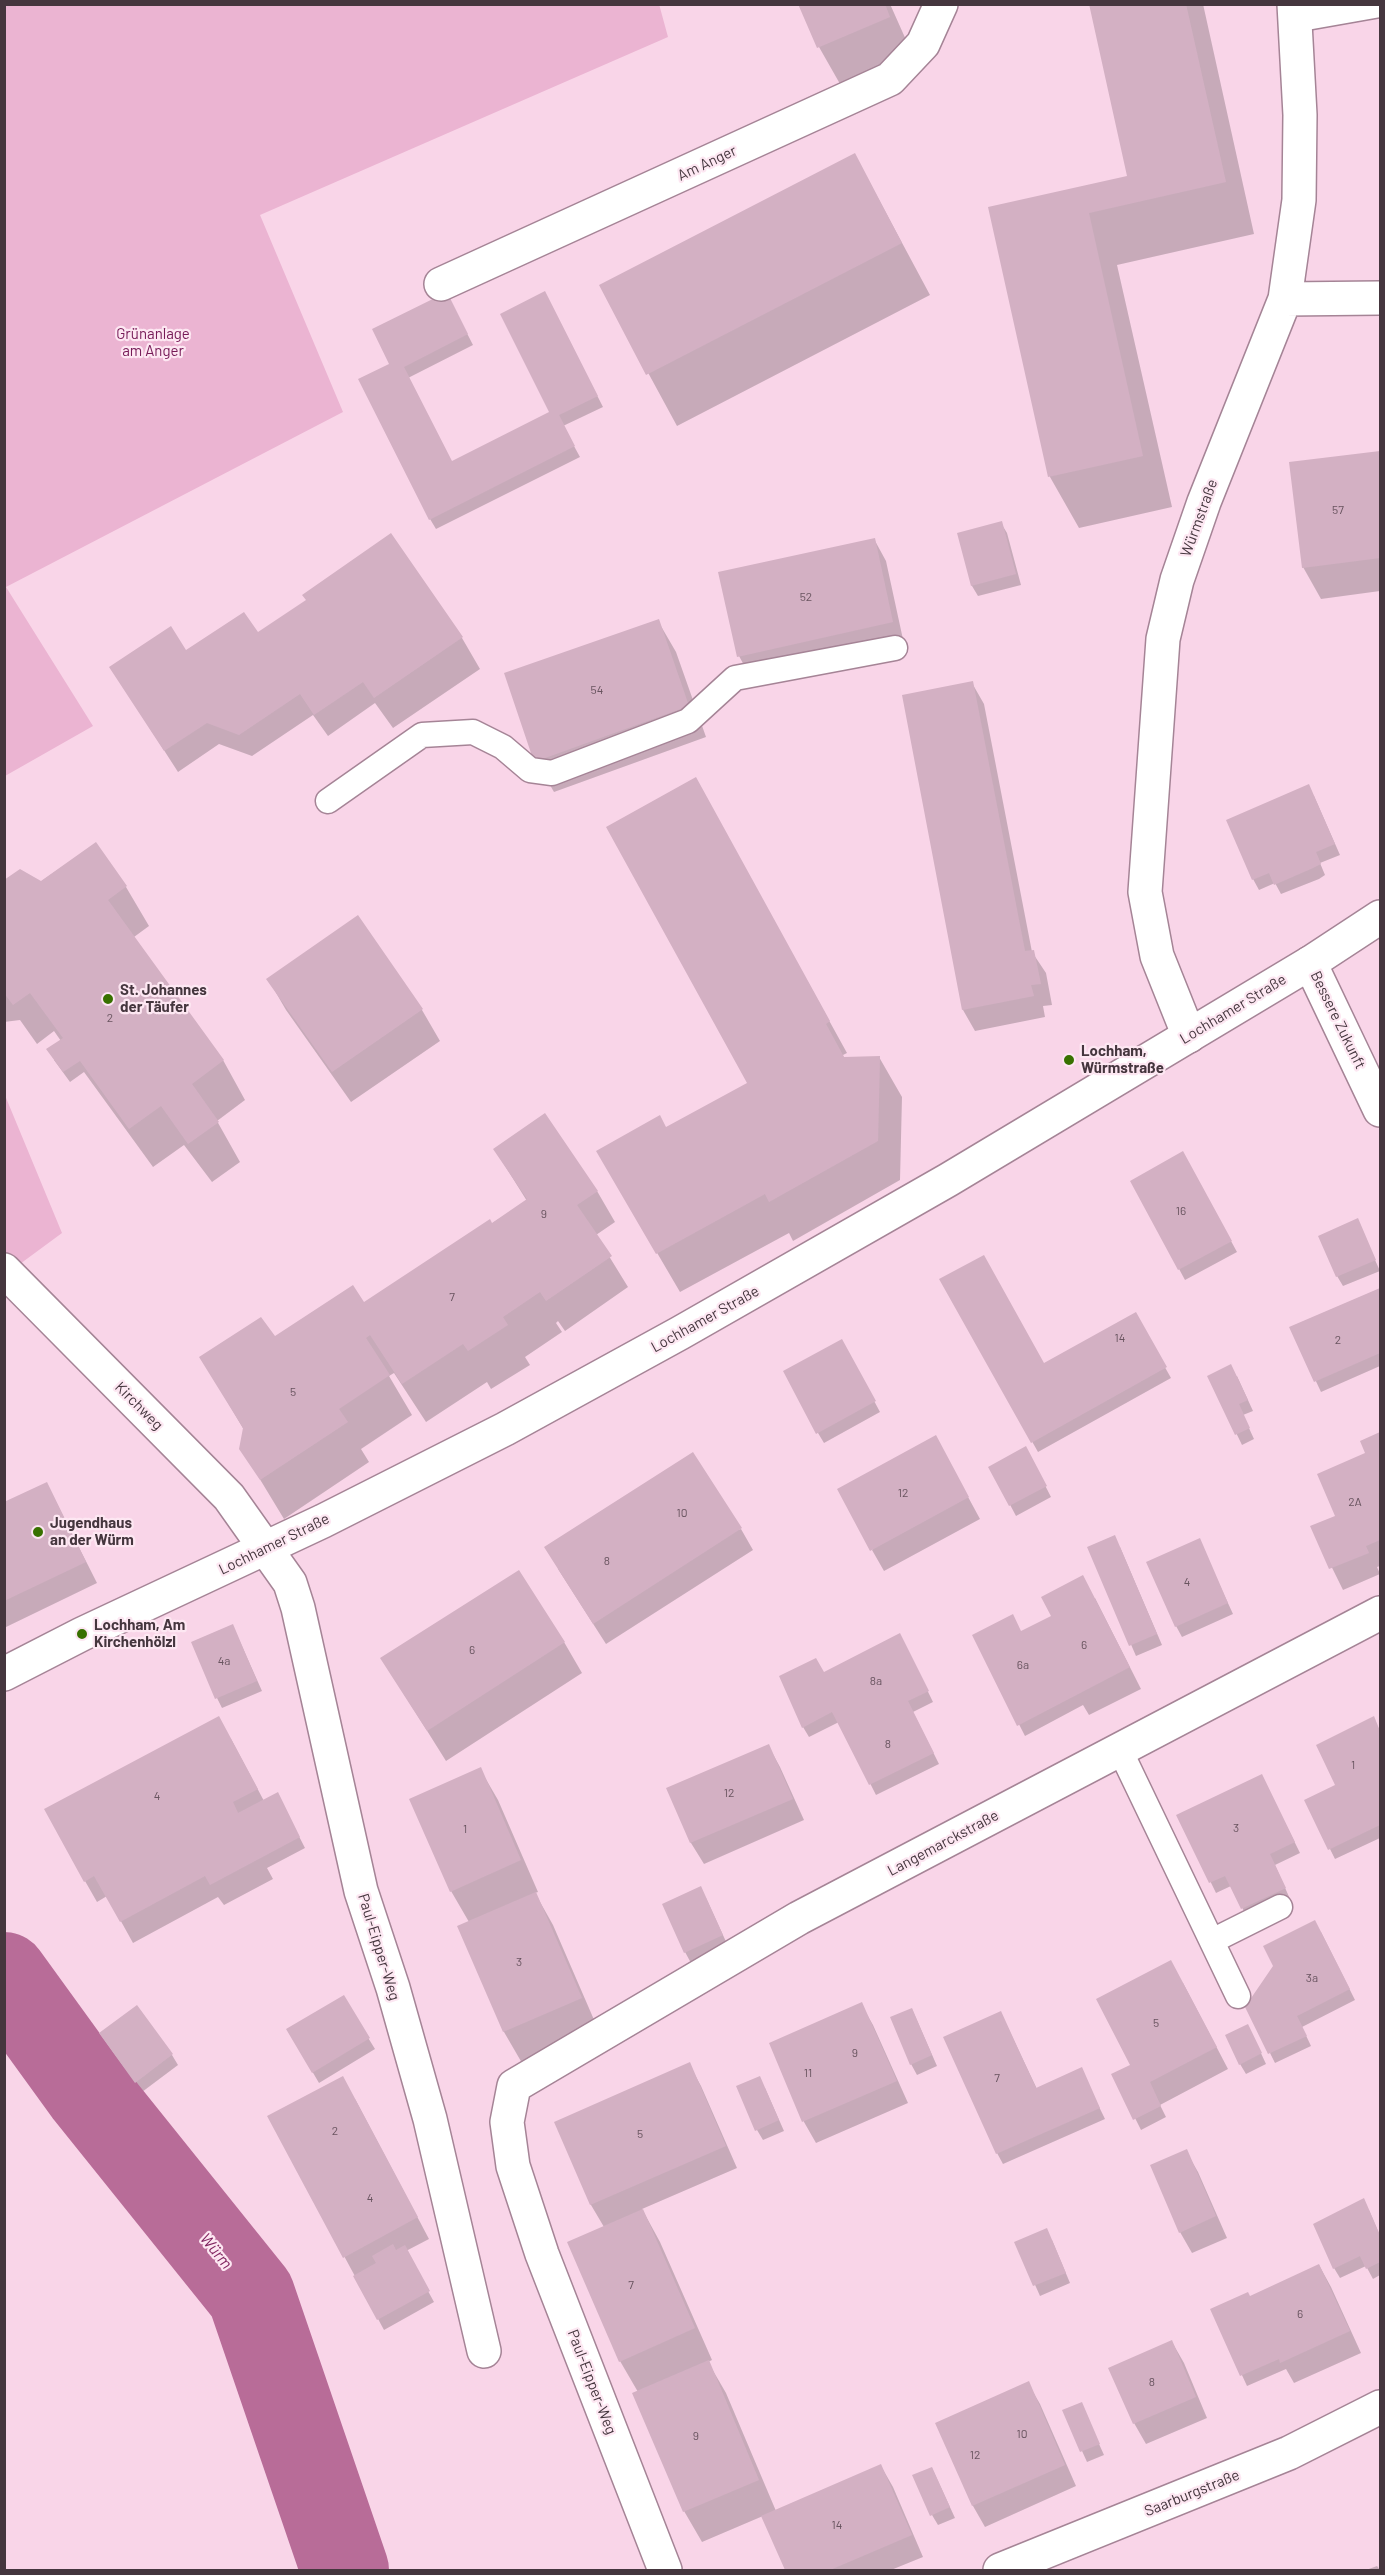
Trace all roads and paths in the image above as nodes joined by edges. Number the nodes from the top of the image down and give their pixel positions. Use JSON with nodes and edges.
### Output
{"nodes":[{"id":1,"x":941,"y":4,"type":"edge"},
{"id":2,"x":1380,"y":5,"type":"edge"},
{"id":3,"x":1294,"y":12,"type":"edge"},
{"id":4,"x":441,"y":285,"type":"dead end"},
{"id":5,"x":1380,"y":298,"type":"edge"},
{"id":6,"x":1285,"y":299,"type":"junction"},
{"id":7,"x":895,"y":648,"type":"dead end"},
{"id":8,"x":328,"y":801,"type":"dead end"},
{"id":9,"x":1380,"y":917,"type":"edge"},
{"id":10,"x":1310,"y":963,"type":"junction"},
{"id":11,"x":1189,"y":1036,"type":"junction"},
{"id":12,"x":1380,"y":1110,"type":"edge"},
{"id":13,"x":4,"y":1270,"type":"edge"},
{"id":14,"x":266,"y":1549,"type":"junction"},
{"id":15,"x":1380,"y":1613,"type":"edge"},
{"id":16,"x":4,"y":1674,"type":"edge"},
{"id":17,"x":1120,"y":1750,"type":"junction"},
{"id":18,"x":1280,"y":1907,"type":"dead end"},
{"id":19,"x":1212,"y":1941,"type":"junction"},
{"id":20,"x":1238,"y":1996,"type":"dead end"},
{"id":21,"x":514,"y":2086,"type":"joint"},
{"id":22,"x":484,"y":2351,"type":"dead end"},
{"id":23,"x":1380,"y":2407,"type":"edge"},
{"id":24,"x":665,"y":2571,"type":"edge"},
{"id":25,"x":1000,"y":2571,"type":"edge"}],
"edges":[{"from":1,"to":4,"type":"street","name":"Am Anger"},
{"from":2,"to":3,"type":"lane"},
{"from":3,"to":6,"type":"street","name":"Würmstraße"},
{"from":5,"to":6,"type":"street"},
{"from":6,"to":11,"type":"street","name":"Würmstraße"},
{"from":7,"to":8,"type":"lane"},
{"from":9,"to":10,"type":"street","name":"Lochhamer Straße"},
{"from":10,"to":11,"type":"street","name":"Lochhamer Straße"},
{"from":10,"to":12,"type":"street","name":"Bessere Zukunft"},
{"from":11,"to":14,"type":"street","name":"Lochhamer Straße"},
{"from":13,"to":14,"type":"street","name":"Kirchweg"},
{"from":14,"to":16,"type":"street","name":"Lochhamer Straße"},
{"from":14,"to":22,"type":"street","name":"Paul-Eipper-Weg"},
{"from":15,"to":17,"type":"street","name":"Langemarckstraße"},
{"from":17,"to":19,"type":"lane"},
{"from":17,"to":21,"type":"street","name":"Langemarckstraße"},
{"from":18,"to":19,"type":"lane"},
{"from":19,"to":20,"type":"lane"},
{"from":21,"to":24,"type":"street","name":"Paul-Eipper-Weg"},
{"from":23,"to":25,"type":"street","name":"Saarburgstraße"}]}
